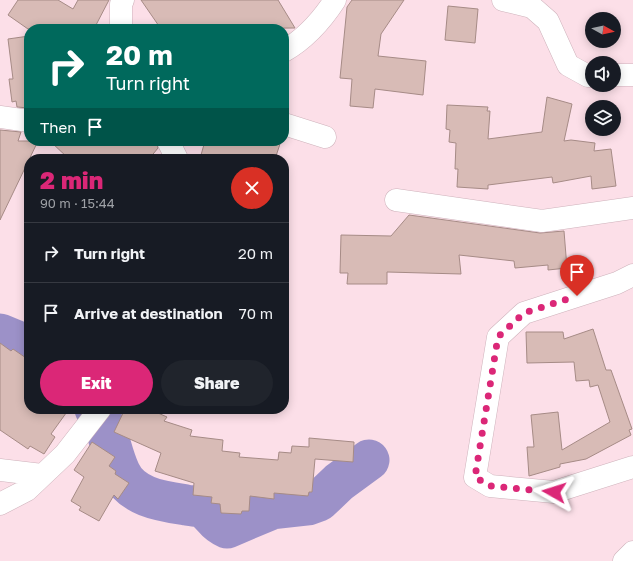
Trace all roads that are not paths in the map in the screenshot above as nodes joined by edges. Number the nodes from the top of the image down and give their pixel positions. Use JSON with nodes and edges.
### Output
{"nodes":[{"id":1,"x":123,"y":0,"type":"edge"},
{"id":2,"x":335,"y":0,"type":"edge"},
{"id":3,"x":503,"y":0,"type":"edge"},
{"id":4,"x":120,"y":24,"type":"edge"},
{"id":5,"x":289,"y":48,"type":"edge"},
{"id":6,"x":585,"y":74,"type":"edge"},
{"id":7,"x":633,"y":74,"type":"edge"},
{"id":8,"x":621,"y":75,"type":"edge"},
{"id":9,"x":0,"y":117,"type":"edge"},
{"id":10,"x":24,"y":120,"type":"edge"},
{"id":11,"x":289,"y":126,"type":"edge"},
{"id":12,"x":325,"y":137,"type":"dead end"},
{"id":13,"x":396,"y":200,"type":"dead end"},
{"id":14,"x":633,"y":208,"type":"edge"},
{"id":15,"x":633,"y":275,"type":"edge"},
{"id":16,"x":95,"y":416,"type":"edge"},
{"id":17,"x":633,"y":467,"type":"edge"},
{"id":18,"x":0,"y":470,"type":"edge"},
{"id":19,"x":42,"y":475,"type":"junction"},
{"id":20,"x":0,"y":504,"type":"edge"},
{"id":21,"x":633,"y":552,"type":"edge"},
{"id":22,"x":633,"y":557,"type":"edge"},
{"id":23,"x":624,"y":561,"type":"edge"},
{"id":24,"x":628,"y":561,"type":"edge"}],
"edges":[{"from":1,"to":4,"type":"street"},
{"from":2,"to":5,"type":"street"},
{"from":3,"to":6,"type":"street"},
{"from":7,"to":8,"type":"street"},
{"from":9,"to":10,"type":"street"},
{"from":11,"to":12,"type":"street"},
{"from":13,"to":14,"type":"street"},
{"from":15,"to":17,"type":"street"},
{"from":16,"to":19,"type":"street"},
{"from":18,"to":19,"type":"street"},
{"from":19,"to":20,"type":"street"},
{"from":21,"to":23,"type":"street"},
{"from":22,"to":24,"type":"street"}]}
